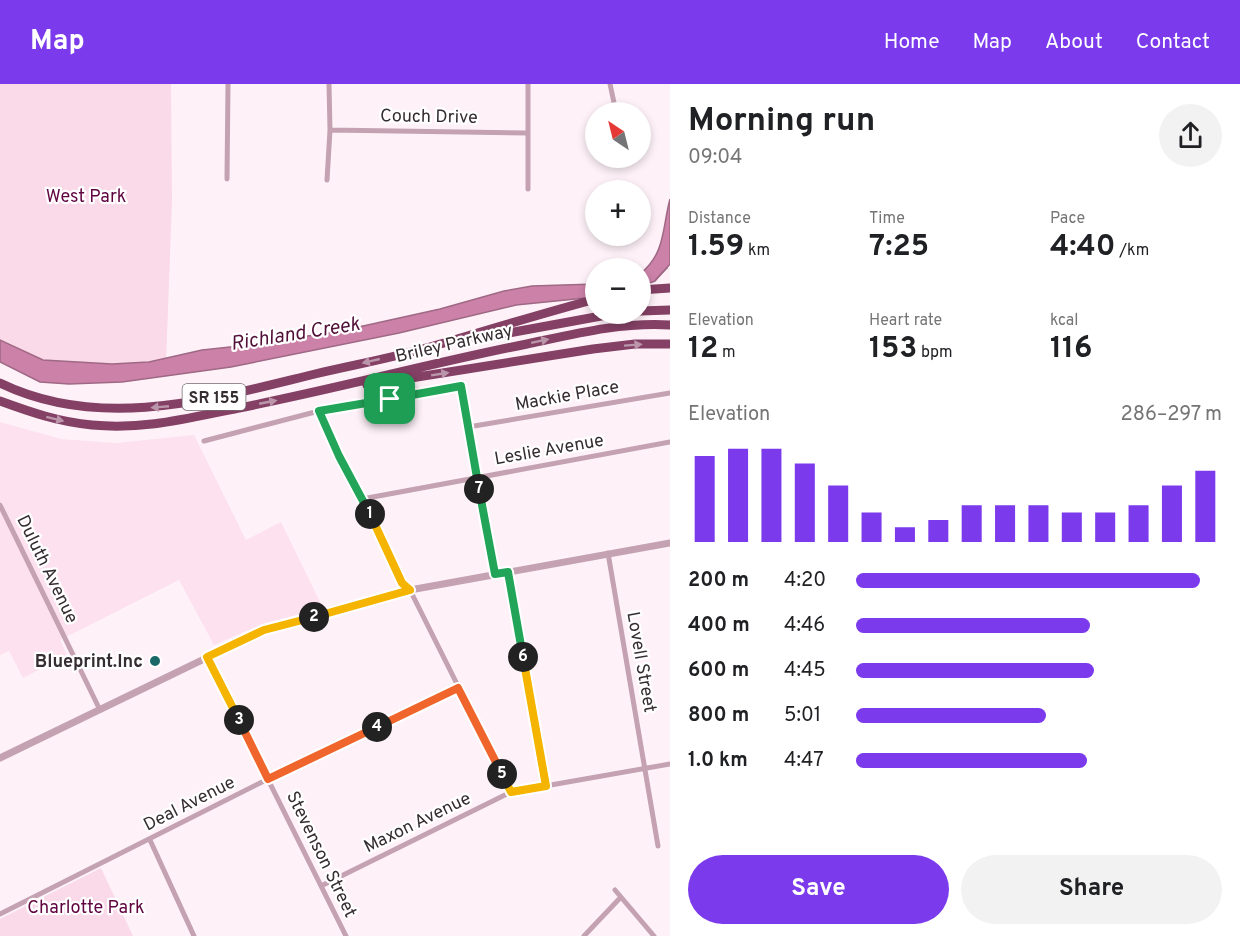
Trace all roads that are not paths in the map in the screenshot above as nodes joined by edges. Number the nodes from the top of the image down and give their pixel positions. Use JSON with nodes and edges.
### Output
{"nodes":[{"id":1,"x":228,"y":84,"type":"edge"},
{"id":2,"x":328,"y":84,"type":"edge"},
{"id":3,"x":528,"y":84,"type":"edge"},
{"id":4,"x":610,"y":84,"type":"edge"},
{"id":5,"x":614,"y":102,"type":"edge"},
{"id":6,"x":330,"y":130,"type":"junction"},
{"id":7,"x":527,"y":133,"type":"junction"},
{"id":8,"x":227,"y":179,"type":"dead end"},
{"id":9,"x":327,"y":180,"type":"dead end"},
{"id":10,"x":528,"y":189,"type":"dead end"},
{"id":11,"x":670,"y":288,"type":"edge"},
{"id":12,"x":651,"y":289,"type":"edge"},
{"id":13,"x":585,"y":303,"type":"edge"},
{"id":14,"x":670,"y":310,"type":"edge"},
{"id":15,"x":651,"y":311,"type":"edge"},
{"id":16,"x":585,"y":319,"type":"edge"},
{"id":17,"x":670,"y":325,"type":"edge"},
{"id":18,"x":670,"y":344,"type":"edge"},
{"id":19,"x":428,"y":348,"type":"junction"},
{"id":20,"x":0,"y":383,"type":"edge"},
{"id":21,"x":670,"y":393,"type":"edge"},
{"id":22,"x":299,"y":396,"type":"junction"},
{"id":23,"x":0,"y":400,"type":"edge"},
{"id":24,"x":319,"y":411,"type":"junction"},
{"id":25,"x":468,"y":427,"type":"junction"},
{"id":26,"x":204,"y":441,"type":"dead end"},
{"id":27,"x":670,"y":442,"type":"edge"},
{"id":28,"x":477,"y":477,"type":"junction"},
{"id":29,"x":362,"y":499,"type":"junction"},
{"id":30,"x":0,"y":505,"type":"edge"},
{"id":31,"x":670,"y":543,"type":"edge"},
{"id":32,"x":608,"y":553,"type":"junction"},
{"id":33,"x":508,"y":572,"type":"junction"},
{"id":34,"x":495,"y":574,"type":"junction"},
{"id":35,"x":410,"y":590,"type":"junction"},
{"id":36,"x":207,"y":657,"type":"junction"},
{"id":37,"x":458,"y":688,"type":"junction"},
{"id":38,"x":100,"y":710,"type":"junction"},
{"id":39,"x":0,"y":758,"type":"edge"},
{"id":40,"x":670,"y":764,"type":"edge"},
{"id":41,"x":646,"y":768,"type":"junction"},
{"id":42,"x":268,"y":779,"type":"junction"},
{"id":43,"x":546,"y":786,"type":"junction"},
{"id":44,"x":511,"y":792,"type":"junction"},
{"id":45,"x":150,"y":840,"type":"junction"},
{"id":46,"x":658,"y":846,"type":"dead end"},
{"id":47,"x":321,"y":886,"type":"junction"},
{"id":48,"x":615,"y":890,"type":"dead end"},
{"id":49,"x":621,"y":897,"type":"junction"},
{"id":50,"x":0,"y":914,"type":"edge"},
{"id":51,"x":194,"y":936,"type":"edge"},
{"id":52,"x":346,"y":936,"type":"edge"},
{"id":53,"x":584,"y":936,"type":"edge"},
{"id":54,"x":654,"y":936,"type":"edge"}],
"edges":[{"from":1,"to":8,"type":"street"},
{"from":2,"to":6,"type":"street"},
{"from":3,"to":7,"type":"street"},
{"from":4,"to":5,"type":"street"},
{"from":6,"to":7,"type":"street","name":"Couch Drive"},
{"from":6,"to":9,"type":"street"},
{"from":7,"to":10,"type":"street"},
{"from":11,"to":12,"type":"highway"},
{"from":13,"to":19,"type":"highway","name":"Briley Parkway","number":"SR 155"},
{"from":14,"to":15,"type":"highway"},
{"from":16,"to":19,"type":"highway"},
{"from":22,"to":17,"type":"highway","name":"Briley Parkway","number":"SR 155","one_way":true},
{"from":22,"to":18,"type":"highway","one_way":true},
{"from":19,"to":20,"type":"highway","name":"Briley Parkway","number":"SR 155","one_way":true},
{"from":21,"to":25,"type":"street","name":"Mackie Place"},
{"from":23,"to":22,"type":"highway","name":"Briley Parkway","number":"SR 155","one_way":true},
{"from":24,"to":25,"type":"street"},
{"from":24,"to":26,"type":"street"},
{"from":24,"to":29,"type":"street"},
{"from":25,"to":28,"type":"street"},
{"from":27,"to":28,"type":"street","name":"Leslie Avenue"},
{"from":28,"to":29,"type":"street","name":"Leslie Avenue"},
{"from":28,"to":34,"type":"street"},
{"from":29,"to":35,"type":"street"},
{"from":30,"to":38,"type":"street","name":"Duluth Avenue"},
{"from":31,"to":32,"type":"street"},
{"from":32,"to":33,"type":"street"},
{"from":32,"to":41,"type":"street","name":"Lovell Street"},
{"from":33,"to":34,"type":"street"},
{"from":33,"to":43,"type":"street"},
{"from":34,"to":35,"type":"street"},
{"from":35,"to":36,"type":"street"},
{"from":35,"to":37,"type":"street"},
{"from":36,"to":38,"type":"street"},
{"from":36,"to":42,"type":"street","name":"Stevenson Street"},
{"from":37,"to":42,"type":"street","name":"Deal Avenue"},
{"from":37,"to":44,"type":"street"},
{"from":38,"to":39,"type":"street"},
{"from":40,"to":41,"type":"street","name":"Maxon Avenue"},
{"from":41,"to":43,"type":"street","name":"Maxon Avenue"},
{"from":41,"to":46,"type":"street","name":"Lovell Street"},
{"from":42,"to":45,"type":"street","name":"Deal Avenue"},
{"from":42,"to":47,"type":"street","name":"Stevenson Street"},
{"from":43,"to":44,"type":"street","name":"Maxon Avenue"},
{"from":44,"to":47,"type":"street","name":"Maxon Avenue"},
{"from":45,"to":50,"type":"street","name":"Deal Avenue"},
{"from":45,"to":51,"type":"street"},
{"from":47,"to":52,"type":"street","name":"Stevenson Street"},
{"from":48,"to":49,"type":"street"},
{"from":49,"to":53,"type":"street"},
{"from":49,"to":54,"type":"street"}]}
